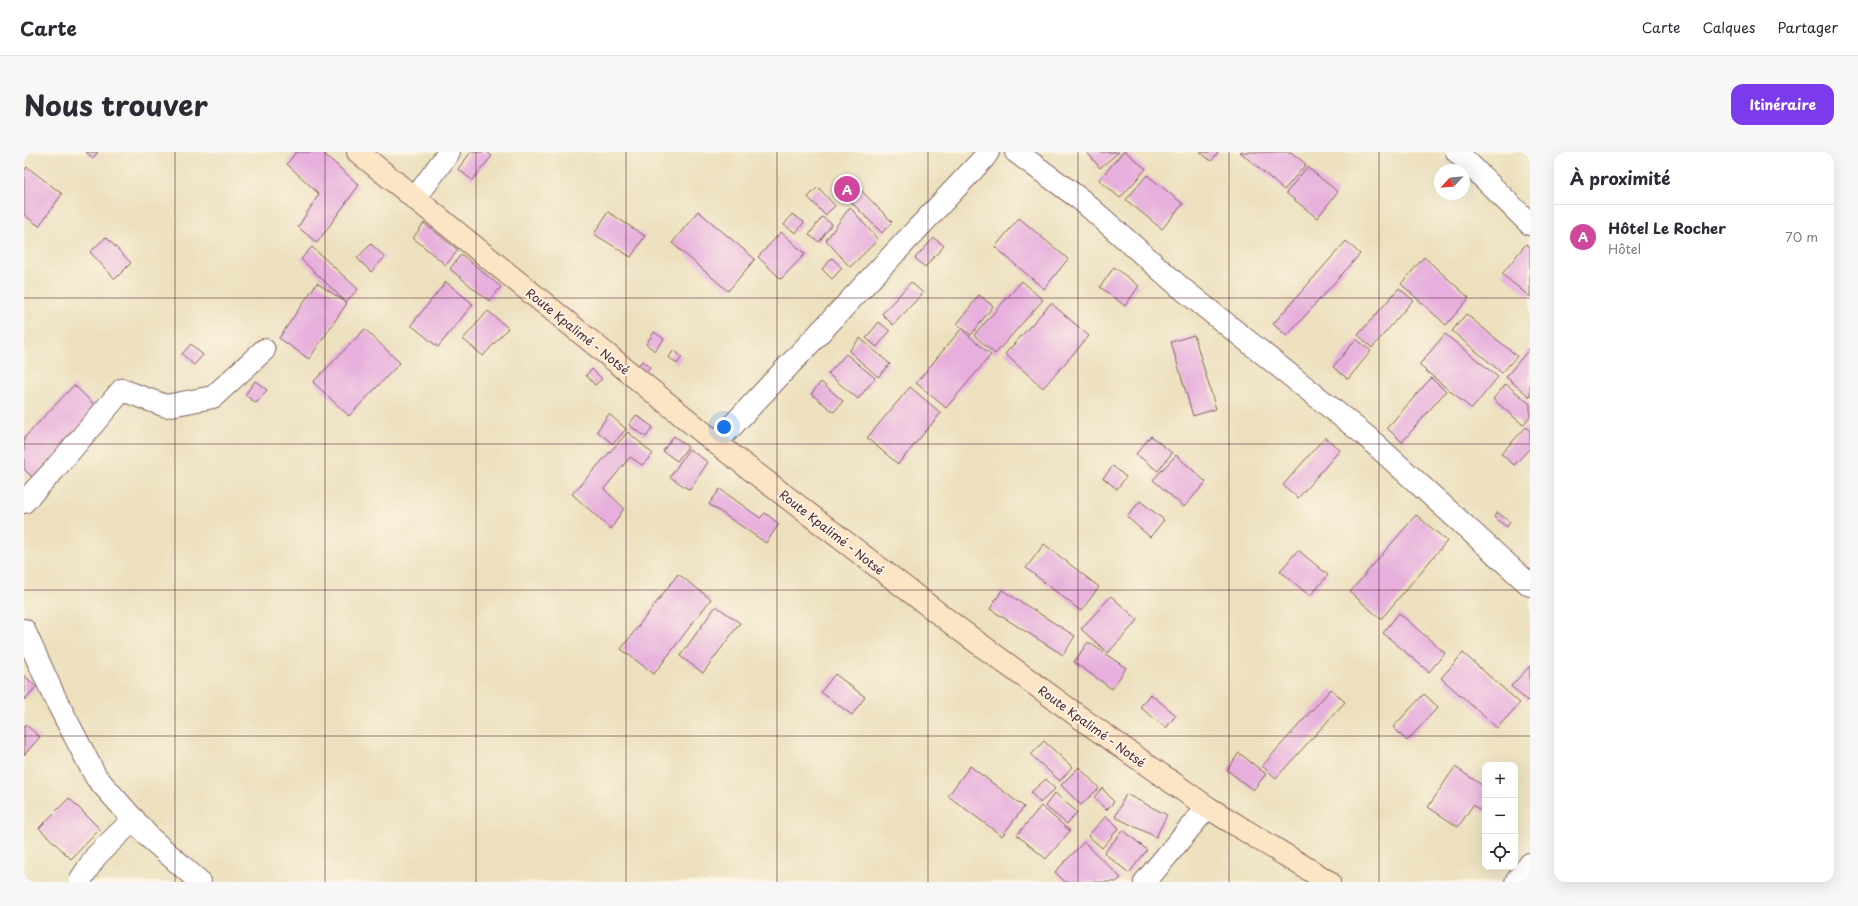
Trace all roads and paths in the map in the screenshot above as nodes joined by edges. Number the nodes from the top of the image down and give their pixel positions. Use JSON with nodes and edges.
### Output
{"nodes":[{"id":1,"x":358,"y":152,"type":"edge"},
{"id":2,"x":449,"y":152,"type":"edge"},
{"id":3,"x":988,"y":152,"type":"edge"},
{"id":4,"x":1016,"y":152,"type":"edge"},
{"id":5,"x":1457,"y":152,"type":"edge"},
{"id":6,"x":416,"y":199,"type":"junction"},
{"id":7,"x":1530,"y":224,"type":"edge"},
{"id":8,"x":264,"y":350,"type":"dead end"},
{"id":9,"x":716,"y":443,"type":"junction"},
{"id":10,"x":24,"y":502,"type":"edge"},
{"id":11,"x":1530,"y":585,"type":"edge"},
{"id":12,"x":24,"y":630,"type":"edge"},
{"id":13,"x":1207,"y":807,"type":"junction"},
{"id":14,"x":134,"y":819,"type":"junction"},
{"id":15,"x":1530,"y":864,"type":"edge"},
{"id":16,"x":81,"y":882,"type":"edge"},
{"id":17,"x":200,"y":882,"type":"edge"},
{"id":18,"x":1145,"y":882,"type":"edge"},
{"id":19,"x":1329,"y":882,"type":"edge"},
{"id":20,"x":1516,"y":882,"type":"edge"}],
"edges":[{"from":1,"to":6,"type":"main road","name":"Route Kpalimé - Notsé"},
{"from":2,"to":6,"type":"street"},
{"from":3,"to":9,"type":"street"},
{"from":4,"to":11,"type":"street"},
{"from":5,"to":7,"type":"street"},
{"from":6,"to":9,"type":"main road","name":"Route Kpalimé - Notsé"},
{"from":8,"to":10,"type":"street"},
{"from":9,"to":13,"type":"main road","name":"Route Kpalimé - Notsé"},
{"from":12,"to":14,"type":"street"},
{"from":13,"to":18,"type":"street"},
{"from":13,"to":19,"type":"main road","name":"Route Kpalimé - Notsé"},
{"from":14,"to":16,"type":"street"},
{"from":14,"to":17,"type":"street"},
{"from":15,"to":20,"type":"street"}]}
